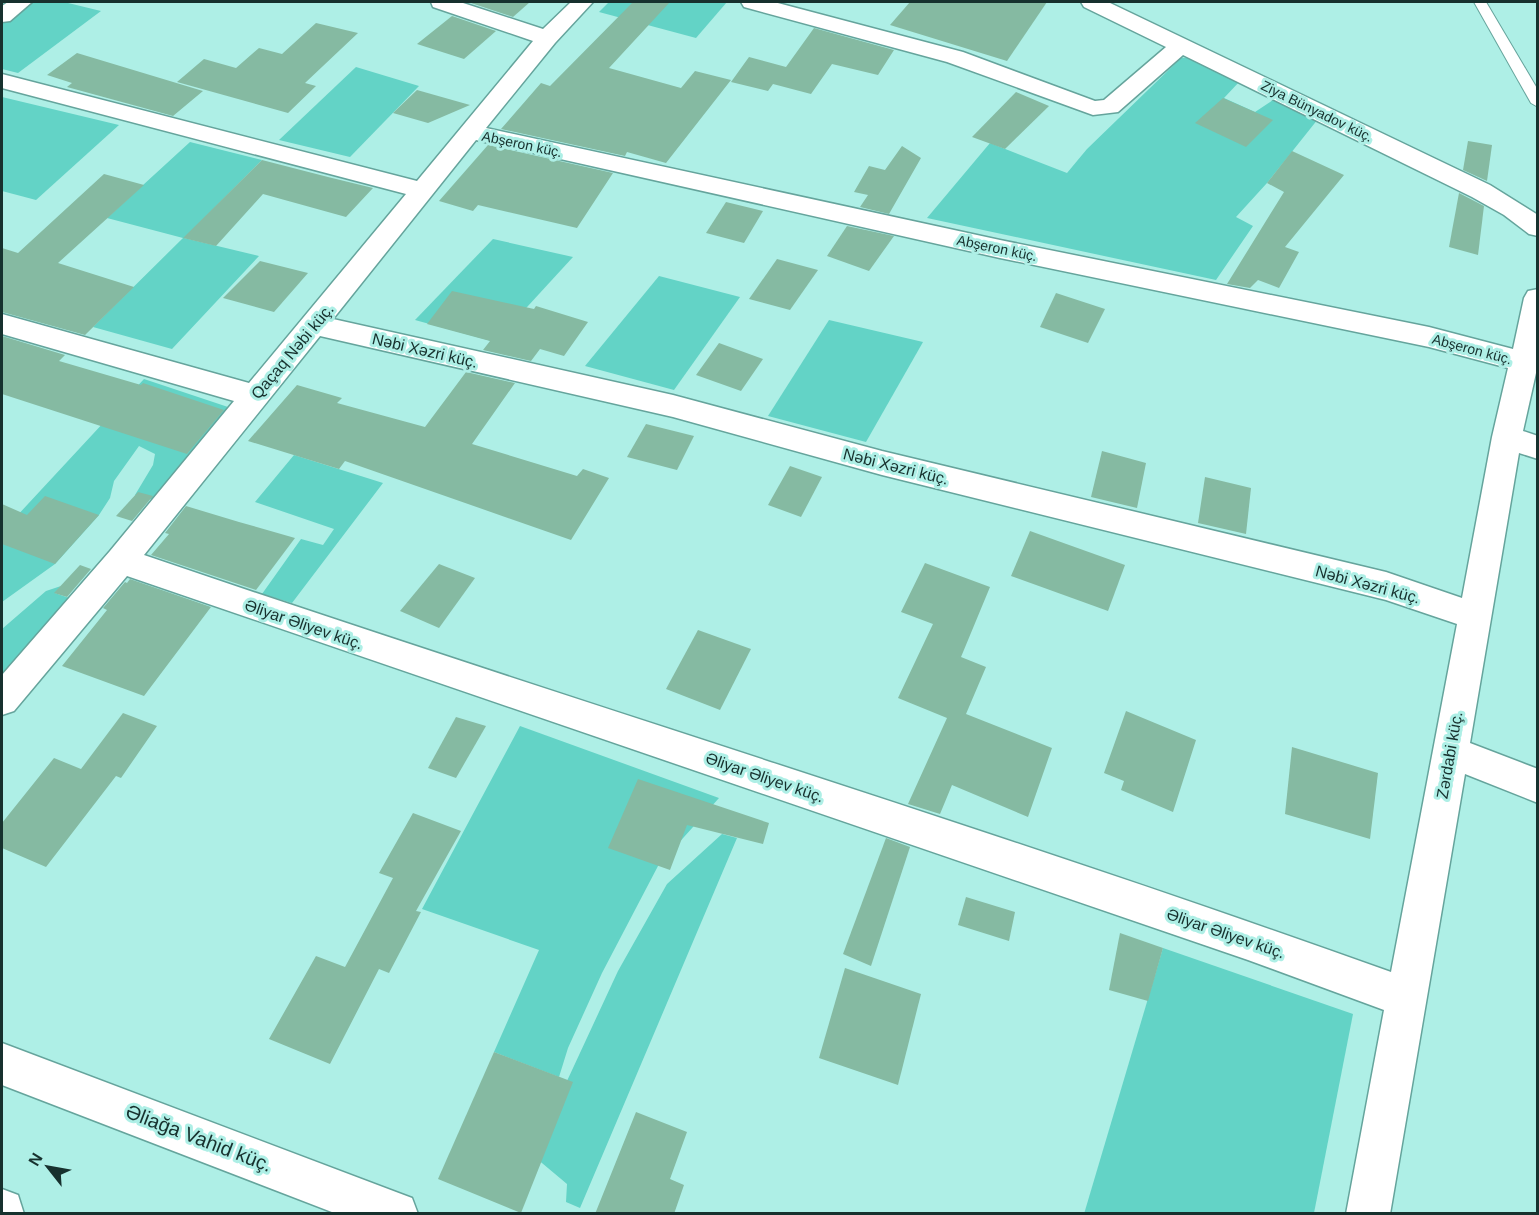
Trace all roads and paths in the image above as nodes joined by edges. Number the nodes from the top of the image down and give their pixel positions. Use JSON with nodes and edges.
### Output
{"nodes":[{"id":1,"x":21,"y":2,"type":"edge"},
{"id":2,"x":441,"y":2,"type":"edge"},
{"id":3,"x":582,"y":2,"type":"edge"},
{"id":4,"x":752,"y":2,"type":"edge"},
{"id":5,"x":1092,"y":2,"type":"edge"},
{"id":6,"x":1480,"y":2,"type":"edge"},
{"id":7,"x":2,"y":16,"type":"edge"},
{"id":8,"x":547,"y":38,"type":"junction"},
{"id":9,"x":1181,"y":45,"type":"junction"},
{"id":10,"x":2,"y":81,"type":"edge"},
{"id":11,"x":1538,"y":104,"type":"edge"},
{"id":12,"x":471,"y":132,"type":"junction"},
{"id":13,"x":422,"y":190,"type":"junction"},
{"id":14,"x":1538,"y":228,"type":"edge"},
{"id":15,"x":1538,"y":298,"type":"edge"},
{"id":16,"x":2,"y":324,"type":"edge"},
{"id":17,"x":315,"y":325,"type":"junction"},
{"id":18,"x":1523,"y":362,"type":"junction"},
{"id":19,"x":255,"y":396,"type":"junction"},
{"id":20,"x":1522,"y":443,"type":"edge"},
{"id":21,"x":121,"y":560,"type":"junction"},
{"id":22,"x":1475,"y":616,"type":"junction"},
{"id":23,"x":2,"y":700,"type":"edge"},
{"id":24,"x":1449,"y":751,"type":"junction"},
{"id":25,"x":1538,"y":786,"type":"edge"},
{"id":26,"x":1408,"y":998,"type":"junction"},
{"id":27,"x":2,"y":1064,"type":"edge"},
{"id":28,"x":396,"y":1214,"type":"edge"},
{"id":29,"x":1368,"y":1214,"type":"edge"}],
"edges":[{"from":1,"to":7,"type":"street"},
{"from":2,"to":8,"type":"street"},
{"from":3,"to":8,"type":"street","name":"Qaçaq Nəbi küç."},
{"from":4,"to":9,"type":"street"},
{"from":5,"to":9,"type":"street","name":"Ziya Bünyadov küç."},
{"from":6,"to":11,"type":"lane"},
{"from":8,"to":12,"type":"street","name":"Qaçaq Nəbi küç."},
{"from":9,"to":14,"type":"street","name":"Ziya Bünyadov küç."},
{"from":10,"to":13,"type":"street"},
{"from":12,"to":13,"type":"street","name":"Qaçaq Nəbi küç."},
{"from":12,"to":18,"type":"street","name":"Abşeron küç."},
{"from":13,"to":17,"type":"street","name":"Qaçaq Nəbi küç."},
{"from":15,"to":18,"type":"street","name":"Zərdabi küç."},
{"from":16,"to":19,"type":"street"},
{"from":17,"to":19,"type":"street","name":"Qaçaq Nəbi küç."},
{"from":17,"to":22,"type":"street","name":"Nəbi Xəzri küç."},
{"from":18,"to":20,"type":"street","name":"Zərdabi küç."},
{"from":19,"to":21,"type":"street","name":"Qaçaq Nəbi küç."},
{"from":20,"to":22,"type":"street","name":"Zərdabi küç."},
{"from":21,"to":23,"type":"street","name":"Qaçaq Nəbi küç."},
{"from":21,"to":26,"type":"street","name":"Əliyar Əliyev küç."},
{"from":22,"to":24,"type":"street","name":"Zərdabi küç."},
{"from":24,"to":25,"type":"street"},
{"from":24,"to":26,"type":"street","name":"Zərdabi küç."},
{"from":26,"to":29,"type":"street","name":"Zərdabi küç."},
{"from":27,"to":28,"type":"street","name":"Əliağa Vahid küç."}]}
